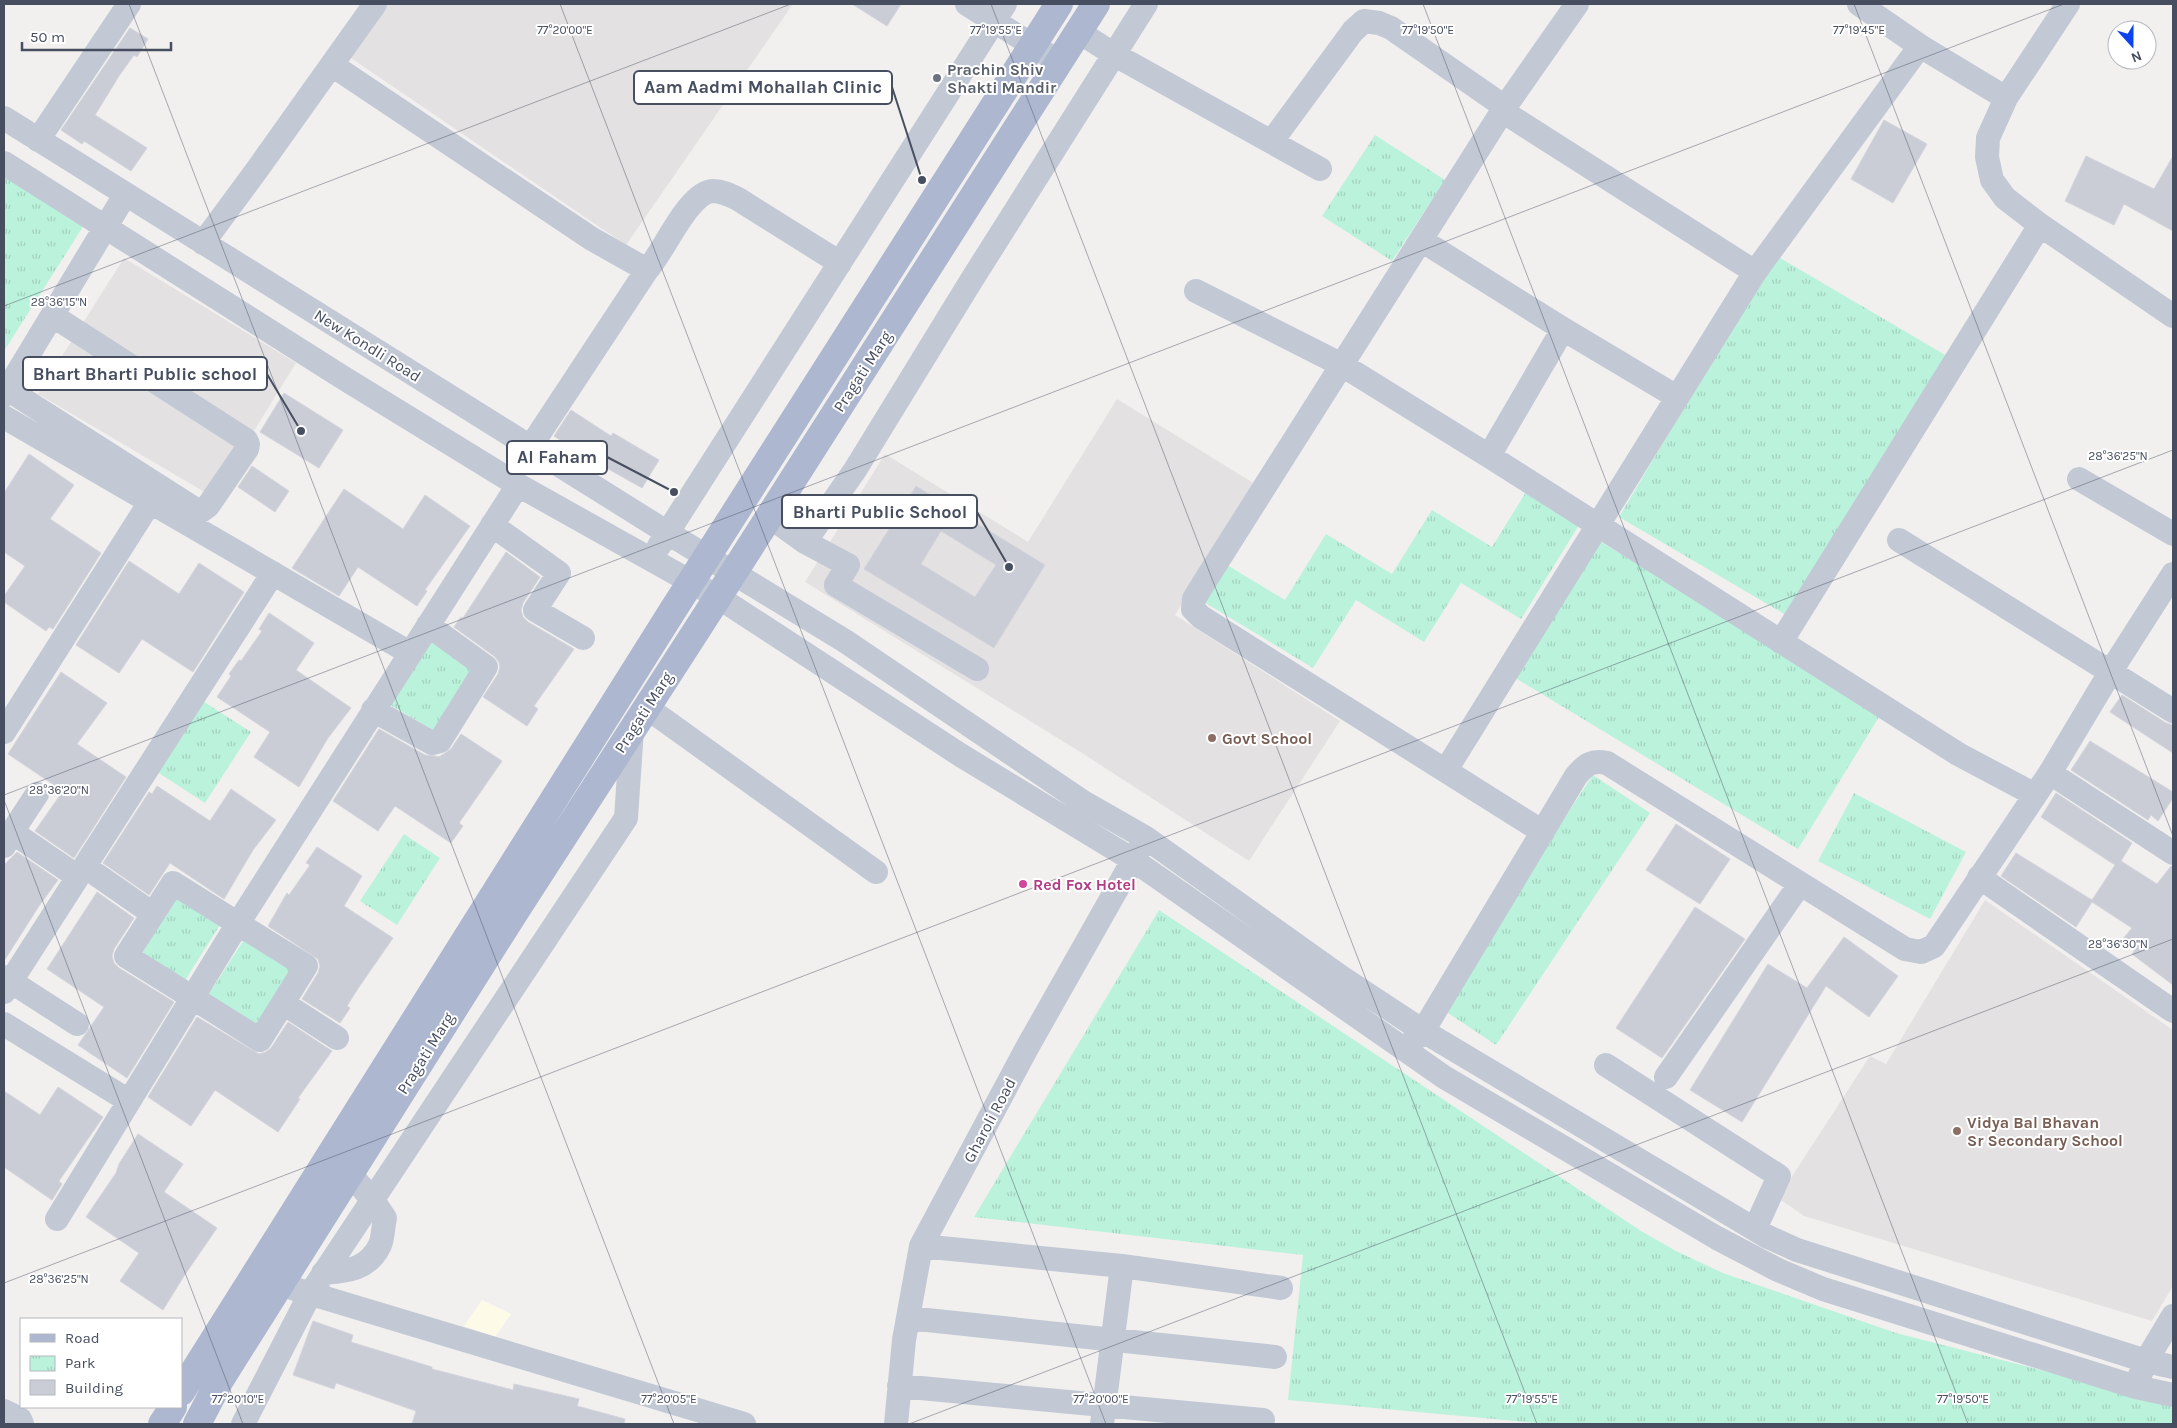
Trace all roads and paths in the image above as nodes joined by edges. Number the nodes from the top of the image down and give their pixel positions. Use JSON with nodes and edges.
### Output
{"nodes":[{"id":1,"x":129,"y":4,"type":"edge"},
{"id":2,"x":375,"y":4,"type":"edge"},
{"id":3,"x":967,"y":4,"type":"edge"},
{"id":4,"x":1059,"y":4,"type":"edge"},
{"id":5,"x":1096,"y":4,"type":"edge"},
{"id":6,"x":1146,"y":4,"type":"edge"},
{"id":7,"x":1577,"y":4,"type":"edge"},
{"id":8,"x":1859,"y":4,"type":"edge"},
{"id":9,"x":2068,"y":4,"type":"edge"},
{"id":10,"x":1000,"y":13,"type":"edge"},
{"id":11,"x":1079,"y":32,"type":"junction"},
{"id":12,"x":1032,"y":46,"type":"junction"},
{"id":13,"x":1920,"y":46,"type":"junction"},
{"id":14,"x":1115,"y":55,"type":"junction"},
{"id":15,"x":1059,"y":62,"type":"junction"},
{"id":16,"x":332,"y":65,"type":"junction"},
{"id":17,"x":2006,"y":98,"type":"junction"},
{"id":18,"x":1504,"y":109,"type":"junction"},
{"id":19,"x":4,"y":118,"type":"edge"},
{"id":20,"x":38,"y":140,"type":"junction"},
{"id":21,"x":1272,"y":141,"type":"junction"},
{"id":22,"x":4,"y":163,"type":"edge"},
{"id":23,"x":1320,"y":169,"type":"dead end"},
{"id":24,"x":125,"y":195,"type":"junction"},
{"id":25,"x":2040,"y":225,"type":"junction"},
{"id":26,"x":107,"y":228,"type":"junction"},
{"id":27,"x":1421,"y":240,"type":"junction"},
{"id":28,"x":203,"y":243,"type":"junction"},
{"id":29,"x":840,"y":263,"type":"junction"},
{"id":30,"x":647,"y":270,"type":"junction"},
{"id":31,"x":1755,"y":272,"type":"junction"},
{"id":32,"x":1196,"y":291,"type":"dead end"},
{"id":33,"x":53,"y":316,"type":"junction"},
{"id":34,"x":2173,"y":316,"type":"edge"},
{"id":35,"x":1563,"y":329,"type":"junction"},
{"id":36,"x":1342,"y":365,"type":"junction"},
{"id":37,"x":5,"y":392,"type":"edge"},
{"id":38,"x":1678,"y":397,"type":"junction"},
{"id":39,"x":4,"y":417,"type":"edge"},
{"id":40,"x":531,"y":446,"type":"junction"},
{"id":41,"x":1488,"y":456,"type":"junction"},
{"id":42,"x":2078,"y":479,"type":"dead end"},
{"id":43,"x":518,"y":485,"type":"junction"},
{"id":44,"x":150,"y":502,"type":"junction"},
{"id":45,"x":769,"y":516,"type":"junction"},
{"id":46,"x":492,"y":525,"type":"junction"},
{"id":47,"x":1598,"y":525,"type":"junction"},
{"id":48,"x":668,"y":533,"type":"junction"},
{"id":49,"x":2173,"y":534,"type":"edge"},
{"id":50,"x":1899,"y":540,"type":"dead end"},
{"id":51,"x":806,"y":542,"type":"junction"},
{"id":52,"x":707,"y":556,"type":"junction"},
{"id":53,"x":649,"y":560,"type":"junction"},
{"id":54,"x":733,"y":572,"type":"junction"},
{"id":55,"x":273,"y":573,"type":"junction"},
{"id":56,"x":2173,"y":574,"type":"edge"},
{"id":57,"x":692,"y":582,"type":"junction"},
{"id":58,"x":718,"y":597,"type":"junction"},
{"id":59,"x":428,"y":624,"type":"junction"},
{"id":60,"x":583,"y":638,"type":"dead end"},
{"id":61,"x":1781,"y":642,"type":"junction"},
{"id":62,"x":410,"y":653,"type":"junction"},
{"id":63,"x":977,"y":669,"type":"dead end"},
{"id":64,"x":2110,"y":671,"type":"junction"},
{"id":65,"x":373,"y":710,"type":"junction"},
{"id":66,"x":2173,"y":711,"type":"edge"},
{"id":67,"x":639,"y":718,"type":"junction"},
{"id":68,"x":4,"y":732,"type":"edge"},
{"id":69,"x":1446,"y":770,"type":"junction"},
{"id":70,"x":2050,"y":773,"type":"junction"},
{"id":71,"x":37,"y":794,"type":"dead end"},
{"id":72,"x":2035,"y":795,"type":"junction"},
{"id":73,"x":1544,"y":832,"type":"junction"},
{"id":74,"x":1146,"y":838,"type":"junction"},
{"id":75,"x":8,"y":839,"type":"edge"},
{"id":76,"x":2173,"y":853,"type":"edge"},
{"id":77,"x":1133,"y":860,"type":"junction"},
{"id":78,"x":876,"y":872,"type":"dead end"},
{"id":79,"x":87,"y":876,"type":"junction"},
{"id":80,"x":1979,"y":877,"type":"junction"},
{"id":81,"x":1800,"y":884,"type":"junction"},
{"id":82,"x":153,"y":914,"type":"junction"},
{"id":83,"x":238,"y":925,"type":"junction"},
{"id":84,"x":6,"y":984,"type":"edge"},
{"id":85,"x":192,"y":998,"type":"junction"},
{"id":86,"x":283,"y":1003,"type":"junction"},
{"id":87,"x":2173,"y":1011,"type":"edge"},
{"id":88,"x":4,"y":1024,"type":"edge"},
{"id":89,"x":77,"y":1024,"type":"dead end"},
{"id":90,"x":1423,"y":1031,"type":"junction"},
{"id":91,"x":337,"y":1038,"type":"dead end"},
{"id":92,"x":1404,"y":1050,"type":"junction"},
{"id":93,"x":1606,"y":1065,"type":"dead end"},
{"id":94,"x":1666,"y":1077,"type":"dead end"},
{"id":95,"x":129,"y":1101,"type":"junction"},
{"id":96,"x":350,"y":1174,"type":"junction"},
{"id":97,"x":372,"y":1199,"type":"junction"},
{"id":98,"x":57,"y":1219,"type":"dead end"},
{"id":99,"x":1755,"y":1229,"type":"junction"},
{"id":100,"x":921,"y":1246,"type":"junction"},
{"id":101,"x":1122,"y":1266,"type":"junction"},
{"id":102,"x":323,"y":1273,"type":"junction"},
{"id":103,"x":253,"y":1276,"type":"junction"},
{"id":104,"x":280,"y":1285,"type":"junction"},
{"id":105,"x":1281,"y":1288,"type":"dead end"},
{"id":106,"x":310,"y":1294,"type":"junction"},
{"id":107,"x":2173,"y":1316,"type":"edge"},
{"id":108,"x":908,"y":1318,"type":"junction"},
{"id":109,"x":1111,"y":1341,"type":"junction"},
{"id":110,"x":1275,"y":1357,"type":"dead end"},
{"id":111,"x":2146,"y":1361,"type":"junction"},
{"id":112,"x":2173,"y":1367,"type":"edge"},
{"id":113,"x":899,"y":1386,"type":"junction"},
{"id":114,"x":2136,"y":1387,"type":"junction"},
{"id":115,"x":182,"y":1390,"type":"edge"},
{"id":116,"x":2173,"y":1395,"type":"edge"},
{"id":117,"x":172,"y":1408,"type":"edge"},
{"id":118,"x":4,"y":1412,"type":"edge"},
{"id":119,"x":1102,"y":1414,"type":"edge"},
{"id":120,"x":1263,"y":1420,"type":"dead end"},
{"id":121,"x":22,"y":1424,"type":"edge"},
{"id":122,"x":162,"y":1424,"type":"edge"},
{"id":123,"x":197,"y":1424,"type":"edge"},
{"id":124,"x":243,"y":1424,"type":"edge"},
{"id":125,"x":744,"y":1424,"type":"edge"},
{"id":126,"x":896,"y":1424,"type":"edge"}],
"edges":[{"from":1,"to":20,"type":"street"},
{"from":2,"to":16,"type":"street"},
{"from":3,"to":10,"type":"street"},
{"from":4,"to":12,"type":"main road","name":"Pragati Marg"},
{"from":5,"to":11,"type":"main road","name":"Pragati Marg"},
{"from":6,"to":14,"type":"street"},
{"from":7,"to":18,"type":"street"},
{"from":8,"to":13,"type":"street"},
{"from":9,"to":17,"type":"street"},
{"from":10,"to":12,"type":"street"},
{"from":10,"to":29,"type":"street"},
{"from":11,"to":14,"type":"street"},
{"from":11,"to":15,"type":"main road","name":"Pragati Marg"},
{"from":12,"to":15,"type":"street"},
{"from":12,"to":52,"type":"main road","name":"Pragati Marg"},
{"from":13,"to":17,"type":"street"},
{"from":13,"to":31,"type":"street"},
{"from":14,"to":21,"type":"street"},
{"from":14,"to":51,"type":"street"},
{"from":15,"to":45,"type":"main road","name":"Pragati Marg"},
{"from":16,"to":28,"type":"street"},
{"from":16,"to":30,"type":"street"},
{"from":17,"to":25,"type":"street"},
{"from":18,"to":21,"type":"street"},
{"from":18,"to":27,"type":"street"},
{"from":18,"to":31,"type":"street"},
{"from":19,"to":20,"type":"street","name":"New Kondli Road"},
{"from":20,"to":24,"type":"street","name":"New Kondli Road"},
{"from":21,"to":23,"type":"street"},
{"from":22,"to":26,"type":"street"},
{"from":24,"to":26,"type":"street"},
{"from":24,"to":28,"type":"street","name":"New Kondli Road"},
{"from":25,"to":34,"type":"street"},
{"from":25,"to":61,"type":"street"},
{"from":26,"to":33,"type":"street"},
{"from":26,"to":43,"type":"street"},
{"from":27,"to":35,"type":"street"},
{"from":27,"to":36,"type":"street"},
{"from":28,"to":40,"type":"street","name":"New Kondli Road"},
{"from":29,"to":30,"type":"street"},
{"from":29,"to":48,"type":"street"},
{"from":30,"to":40,"type":"street"},
{"from":31,"to":38,"type":"street"},
{"from":32,"to":36,"type":"street"},
{"from":33,"to":37,"type":"street"},
{"from":33,"to":37,"type":"street"},
{"from":35,"to":38,"type":"street"},
{"from":35,"to":41,"type":"street"},
{"from":36,"to":41,"type":"street"},
{"from":36,"to":69,"type":"street"},
{"from":38,"to":47,"type":"street"},
{"from":39,"to":44,"type":"street"},
{"from":40,"to":48,"type":"street","name":"New Kondli Road"},
{"from":41,"to":47,"type":"street"},
{"from":42,"to":49,"type":"street"},
{"from":43,"to":46,"type":"street"},
{"from":43,"to":53,"type":"street"},
{"from":44,"to":55,"type":"street"},
{"from":44,"to":68,"type":"street"},
{"from":45,"to":51,"type":"street"},
{"from":45,"to":54,"type":"main road","name":"Pragati Marg"},
{"from":46,"to":59,"type":"street"},
{"from":46,"to":60,"type":"street"},
{"from":47,"to":61,"type":"street"},
{"from":47,"to":69,"type":"street"},
{"from":48,"to":52,"type":"street","name":"New Kondli Road"},
{"from":48,"to":53,"type":"street"},
{"from":50,"to":64,"type":"street"},
{"from":51,"to":63,"type":"street"},
{"from":52,"to":54,"type":"street","name":"New Kondli Road"},
{"from":52,"to":57,"type":"main road","name":"Pragati Marg"},
{"from":53,"to":57,"type":"street"},
{"from":54,"to":58,"type":"main road","name":"Pragati Marg"},
{"from":54,"to":74,"type":"street","name":"New Kondli Road"},
{"from":55,"to":62,"type":"street"},
{"from":55,"to":79,"type":"street"},
{"from":56,"to":64,"type":"street"},
{"from":57,"to":58,"type":"street"},
{"from":57,"to":103,"type":"main road","name":"Pragati Marg"},
{"from":58,"to":67,"type":"main road","name":"Pragati Marg"},
{"from":58,"to":77,"type":"street"},
{"from":59,"to":62,"type":"street"},
{"from":59,"to":65,"type":"street"},
{"from":61,"to":72,"type":"street"},
{"from":62,"to":65,"type":"street"},
{"from":64,"to":66,"type":"street"},
{"from":64,"to":70,"type":"street"},
{"from":65,"to":83,"type":"street"},
{"from":67,"to":78,"type":"street"},
{"from":67,"to":96,"type":"main road","name":"Pragati Marg"},
{"from":67,"to":97,"type":"street"},
{"from":69,"to":73,"type":"street"},
{"from":70,"to":72,"type":"street"},
{"from":70,"to":76,"type":"street"},
{"from":71,"to":75,"type":"street"},
{"from":72,"to":80,"type":"street"},
{"from":73,"to":81,"type":"street"},
{"from":73,"to":90,"type":"street"},
{"from":74,"to":77,"type":"street","name":"Gharoli Road"},
{"from":74,"to":90,"type":"street","name":"New Kondli Road"},
{"from":75,"to":79,"type":"street"},
{"from":77,"to":92,"type":"street"},
{"from":77,"to":100,"type":"street","name":"Gharoli Road"},
{"from":79,"to":82,"type":"street"},
{"from":79,"to":84,"type":"street"},
{"from":80,"to":81,"type":"street"},
{"from":80,"to":87,"type":"street"},
{"from":81,"to":94,"type":"street"},
{"from":82,"to":83,"type":"street"},
{"from":82,"to":85,"type":"street"},
{"from":83,"to":85,"type":"street"},
{"from":83,"to":86,"type":"street"},
{"from":84,"to":89,"type":"street"},
{"from":85,"to":86,"type":"street"},
{"from":85,"to":95,"type":"street"},
{"from":86,"to":91,"type":"street"},
{"from":88,"to":95,"type":"street"},
{"from":90,"to":92,"type":"street"},
{"from":90,"to":99,"type":"street","name":"New Kondli Road"},
{"from":92,"to":114,"type":"street"},
{"from":93,"to":99,"type":"street"},
{"from":95,"to":98,"type":"street"},
{"from":96,"to":97,"type":"street"},
{"from":96,"to":104,"type":"main road","name":"Pragati Marg"},
{"from":97,"to":102,"type":"street"},
{"from":97,"to":102,"type":"street"},
{"from":99,"to":111,"type":"street","name":"New Kondli Road"},
{"from":100,"to":101,"type":"street"},
{"from":100,"to":108,"type":"street","name":"Gharoli Road"},
{"from":101,"to":105,"type":"street"},
{"from":101,"to":109,"type":"street"},
{"from":102,"to":106,"type":"street"},
{"from":103,"to":104,"type":"street"},
{"from":103,"to":115,"type":"main road","name":"Pragati Marg"},
{"from":104,"to":106,"type":"street"},
{"from":104,"to":123,"type":"main road","name":"Pragati Marg"},
{"from":106,"to":124,"type":"street"},
{"from":106,"to":125,"type":"street"},
{"from":107,"to":111,"type":"street"},
{"from":108,"to":109,"type":"street"},
{"from":108,"to":113,"type":"street","name":"Gharoli Road"},
{"from":109,"to":110,"type":"street"},
{"from":109,"to":119,"type":"street"},
{"from":111,"to":112,"type":"street","name":"New Kondli Road"},
{"from":111,"to":114,"type":"street"},
{"from":113,"to":119,"type":"street"},
{"from":113,"to":126,"type":"street","name":"Gharoli Road"},
{"from":114,"to":116,"type":"street"},
{"from":117,"to":122,"type":"main road"},
{"from":118,"to":121,"type":"street"},
{"from":119,"to":120,"type":"street"}]}
